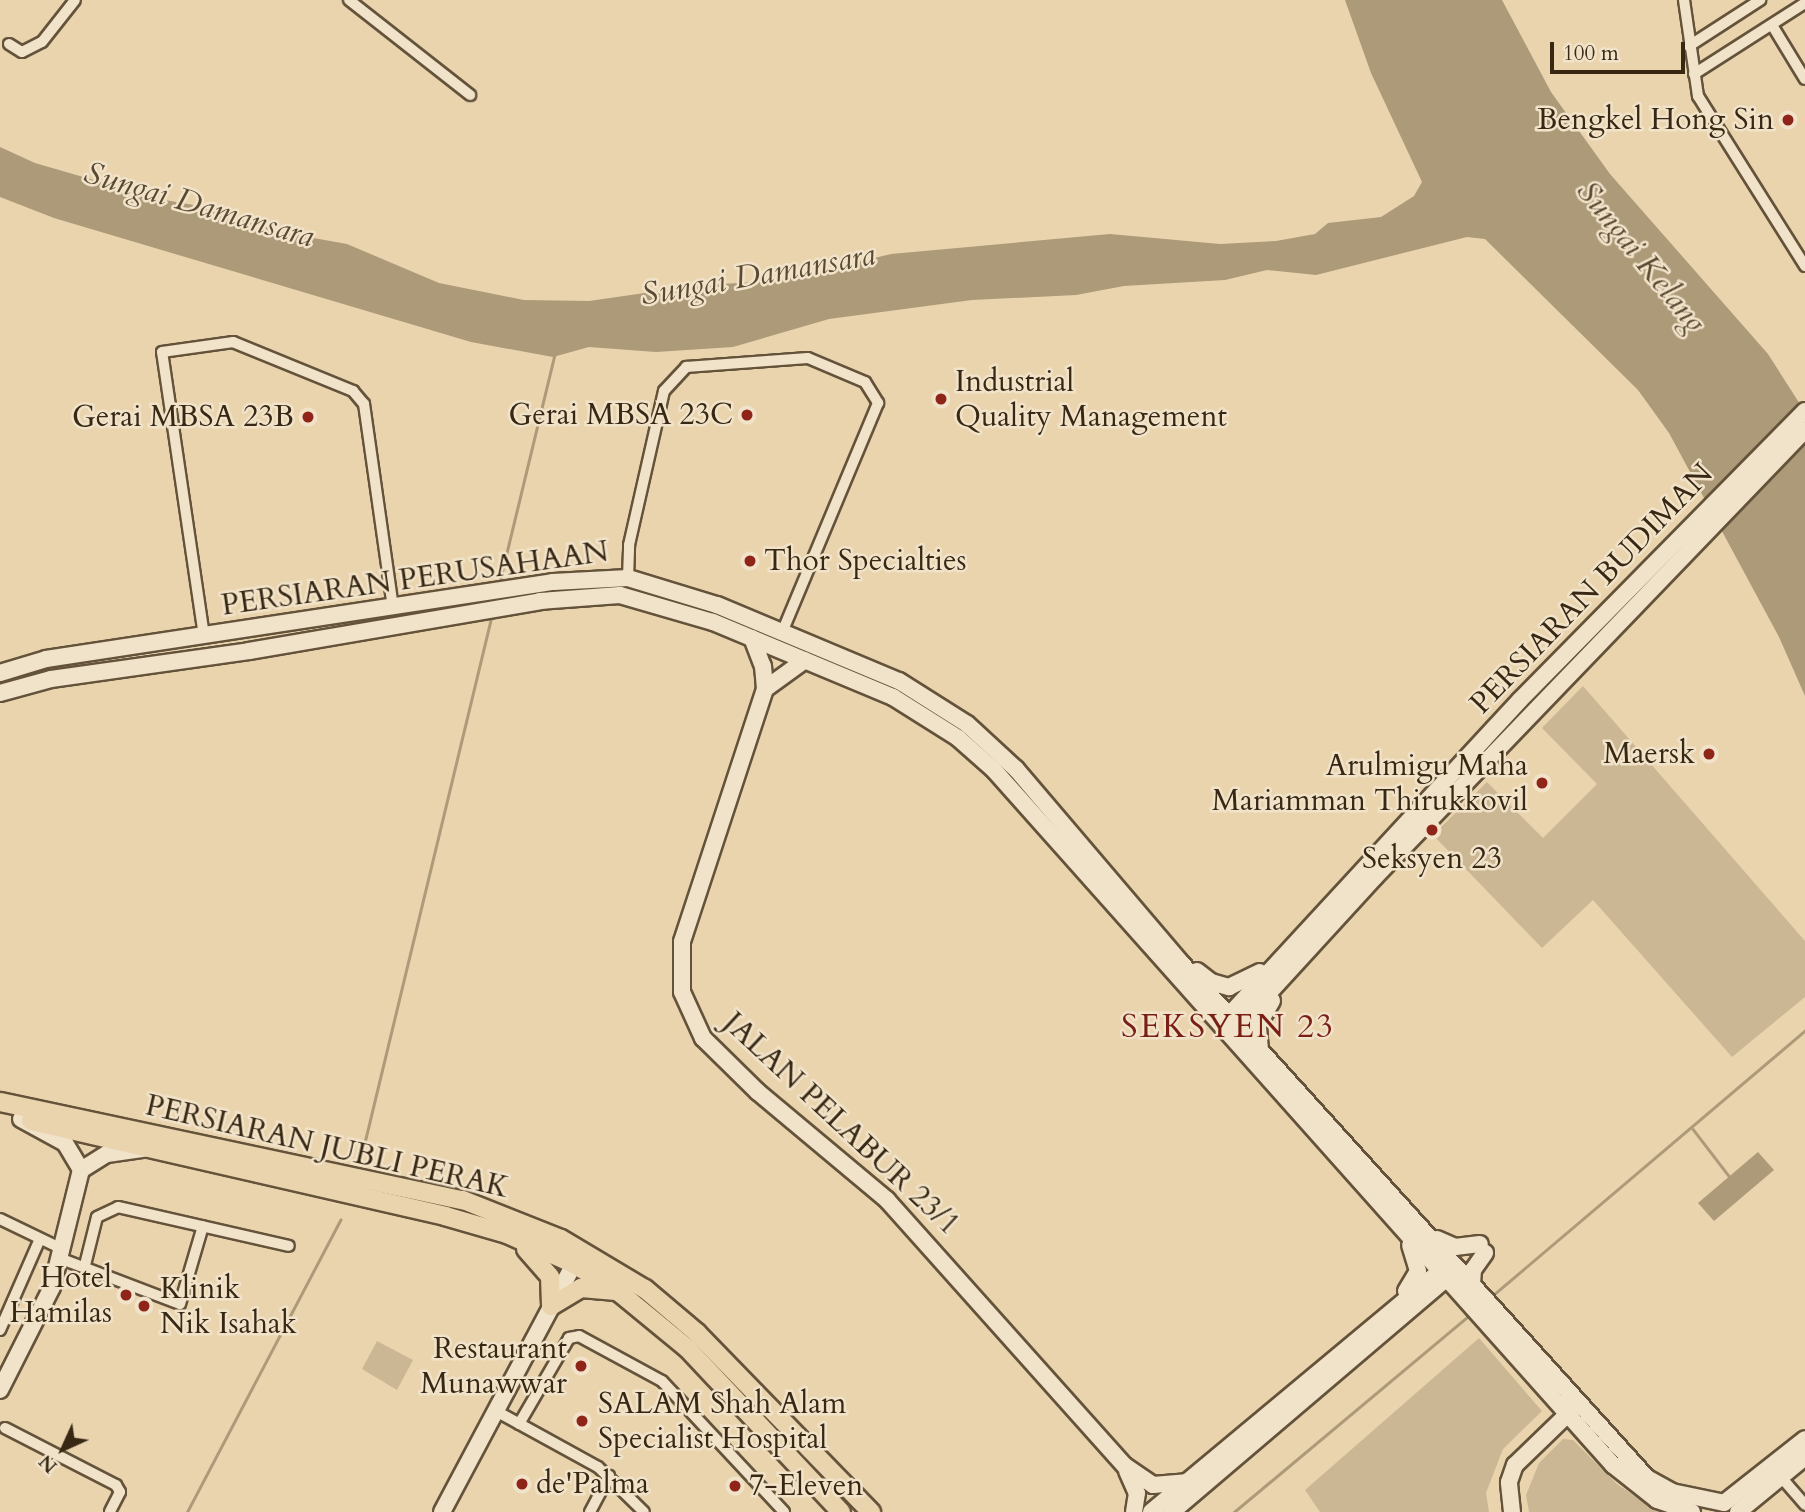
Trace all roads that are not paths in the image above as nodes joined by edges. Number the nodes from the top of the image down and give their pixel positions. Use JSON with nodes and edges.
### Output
{"nodes":[{"id":1,"x":75,"y":0,"type":"edge"},
{"id":2,"x":349,"y":0,"type":"edge"},
{"id":3,"x":1684,"y":0,"type":"edge"},
{"id":4,"x":1760,"y":0,"type":"edge"},
{"id":5,"x":1805,"y":3,"type":"edge"},
{"id":6,"x":1772,"y":25,"type":"junction"},
{"id":7,"x":9,"y":44,"type":"dead end"},
{"id":8,"x":1689,"y":46,"type":"junction"},
{"id":9,"x":1694,"y":74,"type":"junction"},
{"id":10,"x":1805,"y":79,"type":"edge"},
{"id":11,"x":470,"y":95,"type":"dead end"},
{"id":12,"x":1805,"y":266,"type":"edge"},
{"id":13,"x":1805,"y":411,"type":"edge"},
{"id":14,"x":1805,"y":430,"type":"edge"},
{"id":15,"x":1687,"y":541,"type":"junction"},
{"id":16,"x":628,"y":578,"type":"junction"},
{"id":17,"x":393,"y":608,"type":"junction"},
{"id":18,"x":782,"y":632,"type":"junction"},
{"id":19,"x":204,"y":636,"type":"junction"},
{"id":20,"x":752,"y":638,"type":"junction"},
{"id":21,"x":805,"y":660,"type":"junction"},
{"id":22,"x":0,"y":673,"type":"edge"},
{"id":23,"x":765,"y":689,"type":"junction"},
{"id":24,"x":0,"y":693,"type":"edge"},
{"id":25,"x":1291,"y":960,"type":"junction"},
{"id":26,"x":1182,"y":964,"type":"junction"},
{"id":27,"x":1229,"y":1026,"type":"junction"},
{"id":28,"x":1260,"y":1050,"type":"junction"},
{"id":29,"x":0,"y":1102,"type":"edge"},
{"id":30,"x":0,"y":1114,"type":"edge"},
{"id":31,"x":21,"y":1119,"type":"junction"},
{"id":32,"x":144,"y":1149,"type":"junction"},
{"id":33,"x":82,"y":1170,"type":"junction"},
{"id":34,"x":1374,"y":1197,"type":"junction"},
{"id":35,"x":0,"y":1219,"type":"edge"},
{"id":36,"x":203,"y":1226,"type":"junction"},
{"id":37,"x":508,"y":1234,"type":"junction"},
{"id":38,"x":1428,"y":1234,"type":"junction"},
{"id":39,"x":40,"y":1239,"type":"junction"},
{"id":40,"x":561,"y":1240,"type":"junction"},
{"id":41,"x":289,"y":1246,"type":"dead end"},
{"id":42,"x":60,"y":1253,"type":"junction"},
{"id":43,"x":574,"y":1264,"type":"junction"},
{"id":44,"x":85,"y":1265,"type":"junction"},
{"id":45,"x":1449,"y":1269,"type":"junction"},
{"id":46,"x":620,"y":1293,"type":"junction"},
{"id":47,"x":1472,"y":1295,"type":"junction"},
{"id":48,"x":551,"y":1306,"type":"junction"},
{"id":49,"x":1403,"y":1307,"type":"junction"},
{"id":50,"x":0,"y":1329,"type":"edge"},
{"id":51,"x":0,"y":1390,"type":"edge"},
{"id":52,"x":1572,"y":1409,"type":"junction"},
{"id":53,"x":496,"y":1410,"type":"junction"},
{"id":54,"x":519,"y":1424,"type":"junction"},
{"id":55,"x":5,"y":1428,"type":"dead end"},
{"id":56,"x":1805,"y":1439,"type":"edge"},
{"id":57,"x":1805,"y":1457,"type":"edge"},
{"id":58,"x":1125,"y":1466,"type":"junction"},
{"id":59,"x":609,"y":1476,"type":"junction"},
{"id":60,"x":1781,"y":1477,"type":"junction"},
{"id":61,"x":1186,"y":1482,"type":"junction"},
{"id":62,"x":1805,"y":1504,"type":"edge"},
{"id":63,"x":110,"y":1512,"type":"edge"},
{"id":64,"x":442,"y":1512,"type":"edge"},
{"id":65,"x":590,"y":1512,"type":"edge"},
{"id":66,"x":644,"y":1512,"type":"edge"},
{"id":67,"x":783,"y":1512,"type":"edge"},
{"id":68,"x":841,"y":1512,"type":"edge"},
{"id":69,"x":871,"y":1512,"type":"edge"},
{"id":70,"x":1134,"y":1512,"type":"edge"},
{"id":71,"x":1151,"y":1512,"type":"edge"},
{"id":72,"x":1172,"y":1512,"type":"edge"},
{"id":73,"x":1512,"y":1512,"type":"edge"},
{"id":74,"x":1692,"y":1512,"type":"edge"},
{"id":75,"x":1738,"y":1512,"type":"edge"}],
"edges":[{"from":1,"to":7,"type":"street"},
{"from":2,"to":11,"type":"street"},
{"from":3,"to":8,"type":"street"},
{"from":4,"to":8,"type":"street"},
{"from":5,"to":6,"type":"street"},
{"from":6,"to":9,"type":"street"},
{"from":6,"to":10,"type":"street"},
{"from":8,"to":9,"type":"street"},
{"from":9,"to":12,"type":"street"},
{"from":13,"to":15,"type":"main road","name":"PERSIARAN BUDIMAN"},
{"from":14,"to":15,"type":"main road","name":"PERSIARAN BUDIMAN"},
{"from":15,"to":25,"type":"main road","name":"PERSIARAN BUDIMAN"},
{"from":16,"to":17,"type":"main road","name":"PERSIARAN PERUSAHAAN"},
{"from":16,"to":18,"type":"main road","name":"PERSIARAN PERUSAHAAN"},
{"from":16,"to":18,"type":"street"},
{"from":17,"to":19,"type":"main road","name":"PERSIARAN PERUSAHAAN"},
{"from":17,"to":19,"type":"street"},
{"from":18,"to":26,"type":"main road","name":"PERSIARAN PERUSAHAAN"},
{"from":19,"to":22,"type":"main road","name":"PERSIARAN PERUSAHAAN"},
{"from":20,"to":21,"type":"main road","name":"PERSIARAN PERUSAHAAN"},
{"from":20,"to":23,"type":"main road","name":"JALAN PELABUR 23/1"},
{"from":20,"to":24,"type":"main road","name":"PERSIARAN PERUSAHAAN"},
{"from":21,"to":23,"type":"main road"},
{"from":21,"to":27,"type":"main road","name":"PERSIARAN PERUSAHAAN"},
{"from":23,"to":58,"type":"main road","name":"JALAN PELABUR 23/1"},
{"from":25,"to":26,"type":"main road"},
{"from":25,"to":27,"type":"main road","name":"PERSIARAN BUDIMAN"},
{"from":25,"to":28,"type":"main road"},
{"from":26,"to":27,"type":"main road","name":"PERSIARAN PERUSAHAAN"},
{"from":27,"to":28,"type":"main road","name":"PERSIARAN PERUSAHAAN"},
{"from":27,"to":34,"type":"main road","name":"PERSIARAN PERUSAHAAN"},
{"from":28,"to":38,"type":"main road","name":"PERSIARAN PERUSAHAAN"},
{"from":29,"to":40,"type":"main road","name":"PERSIARAN JUBLI PERAK"},
{"from":30,"to":31,"type":"main road","name":"PERSIARAN JUBLI PERAK"},
{"from":31,"to":32,"type":"main road","name":"PERSIARAN JUBLI PERAK"},
{"from":31,"to":33,"type":"main road"},
{"from":32,"to":33,"type":"main road"},
{"from":32,"to":37,"type":"main road","name":"PERSIARAN JUBLI PERAK"},
{"from":33,"to":42,"type":"main road"},
{"from":34,"to":45,"type":"main road","name":"PERSIARAN PERUSAHAAN"},
{"from":34,"to":49,"type":"main road"},
{"from":35,"to":39,"type":"street"},
{"from":36,"to":41,"type":"street"},
{"from":36,"to":44,"type":"street"},
{"from":36,"to":44,"type":"street"},
{"from":37,"to":43,"type":"main road","name":"PERSIARAN JUBLI PERAK"},
{"from":37,"to":48,"type":"main road"},
{"from":38,"to":45,"type":"main road","name":"PERSIARAN PERUSAHAAN"},
{"from":38,"to":47,"type":"main road"},
{"from":39,"to":42,"type":"street"},
{"from":39,"to":50,"type":"street"},
{"from":40,"to":43,"type":"main road"},
{"from":40,"to":69,"type":"main road","name":"PERSIARAN JUBLI PERAK"},
{"from":42,"to":44,"type":"street"},
{"from":42,"to":51,"type":"main road"},
{"from":43,"to":46,"type":"main road","name":"PERSIARAN JUBLI PERAK"},
{"from":43,"to":48,"type":"main road"},
{"from":45,"to":47,"type":"main road","name":"PERSIARAN PERUSAHAAN"},
{"from":45,"to":49,"type":"main road"},
{"from":46,"to":48,"type":"main road"},
{"from":46,"to":68,"type":"main road","name":"PERSIARAN JUBLI PERAK"},
{"from":47,"to":49,"type":"main road"},
{"from":47,"to":52,"type":"main road","name":"PERSIARAN PERUSAHAAN"},
{"from":48,"to":53,"type":"main road"},
{"from":49,"to":61,"type":"main road"},
{"from":49,"to":72,"type":"main road"},
{"from":52,"to":56,"type":"main road","name":"PERSIARAN PERUSAHAAN"},
{"from":52,"to":73,"type":"main road"},
{"from":52,"to":74,"type":"main road","name":"PERSIARAN PERUSAHAAN"},
{"from":53,"to":54,"type":"street"},
{"from":53,"to":64,"type":"main road"},
{"from":54,"to":59,"type":"street"},
{"from":54,"to":67,"type":"street"},
{"from":55,"to":63,"type":"street"},
{"from":57,"to":60,"type":"main road"},
{"from":58,"to":61,"type":"main road","name":"JALAN PELABUR 23/1"},
{"from":58,"to":70,"type":"main road","name":"JALAN PELABUR 23/1"},
{"from":59,"to":65,"type":"street"},
{"from":59,"to":66,"type":"street"},
{"from":60,"to":62,"type":"street"},
{"from":60,"to":75,"type":"main road"},
{"from":61,"to":71,"type":"main road"}]}
